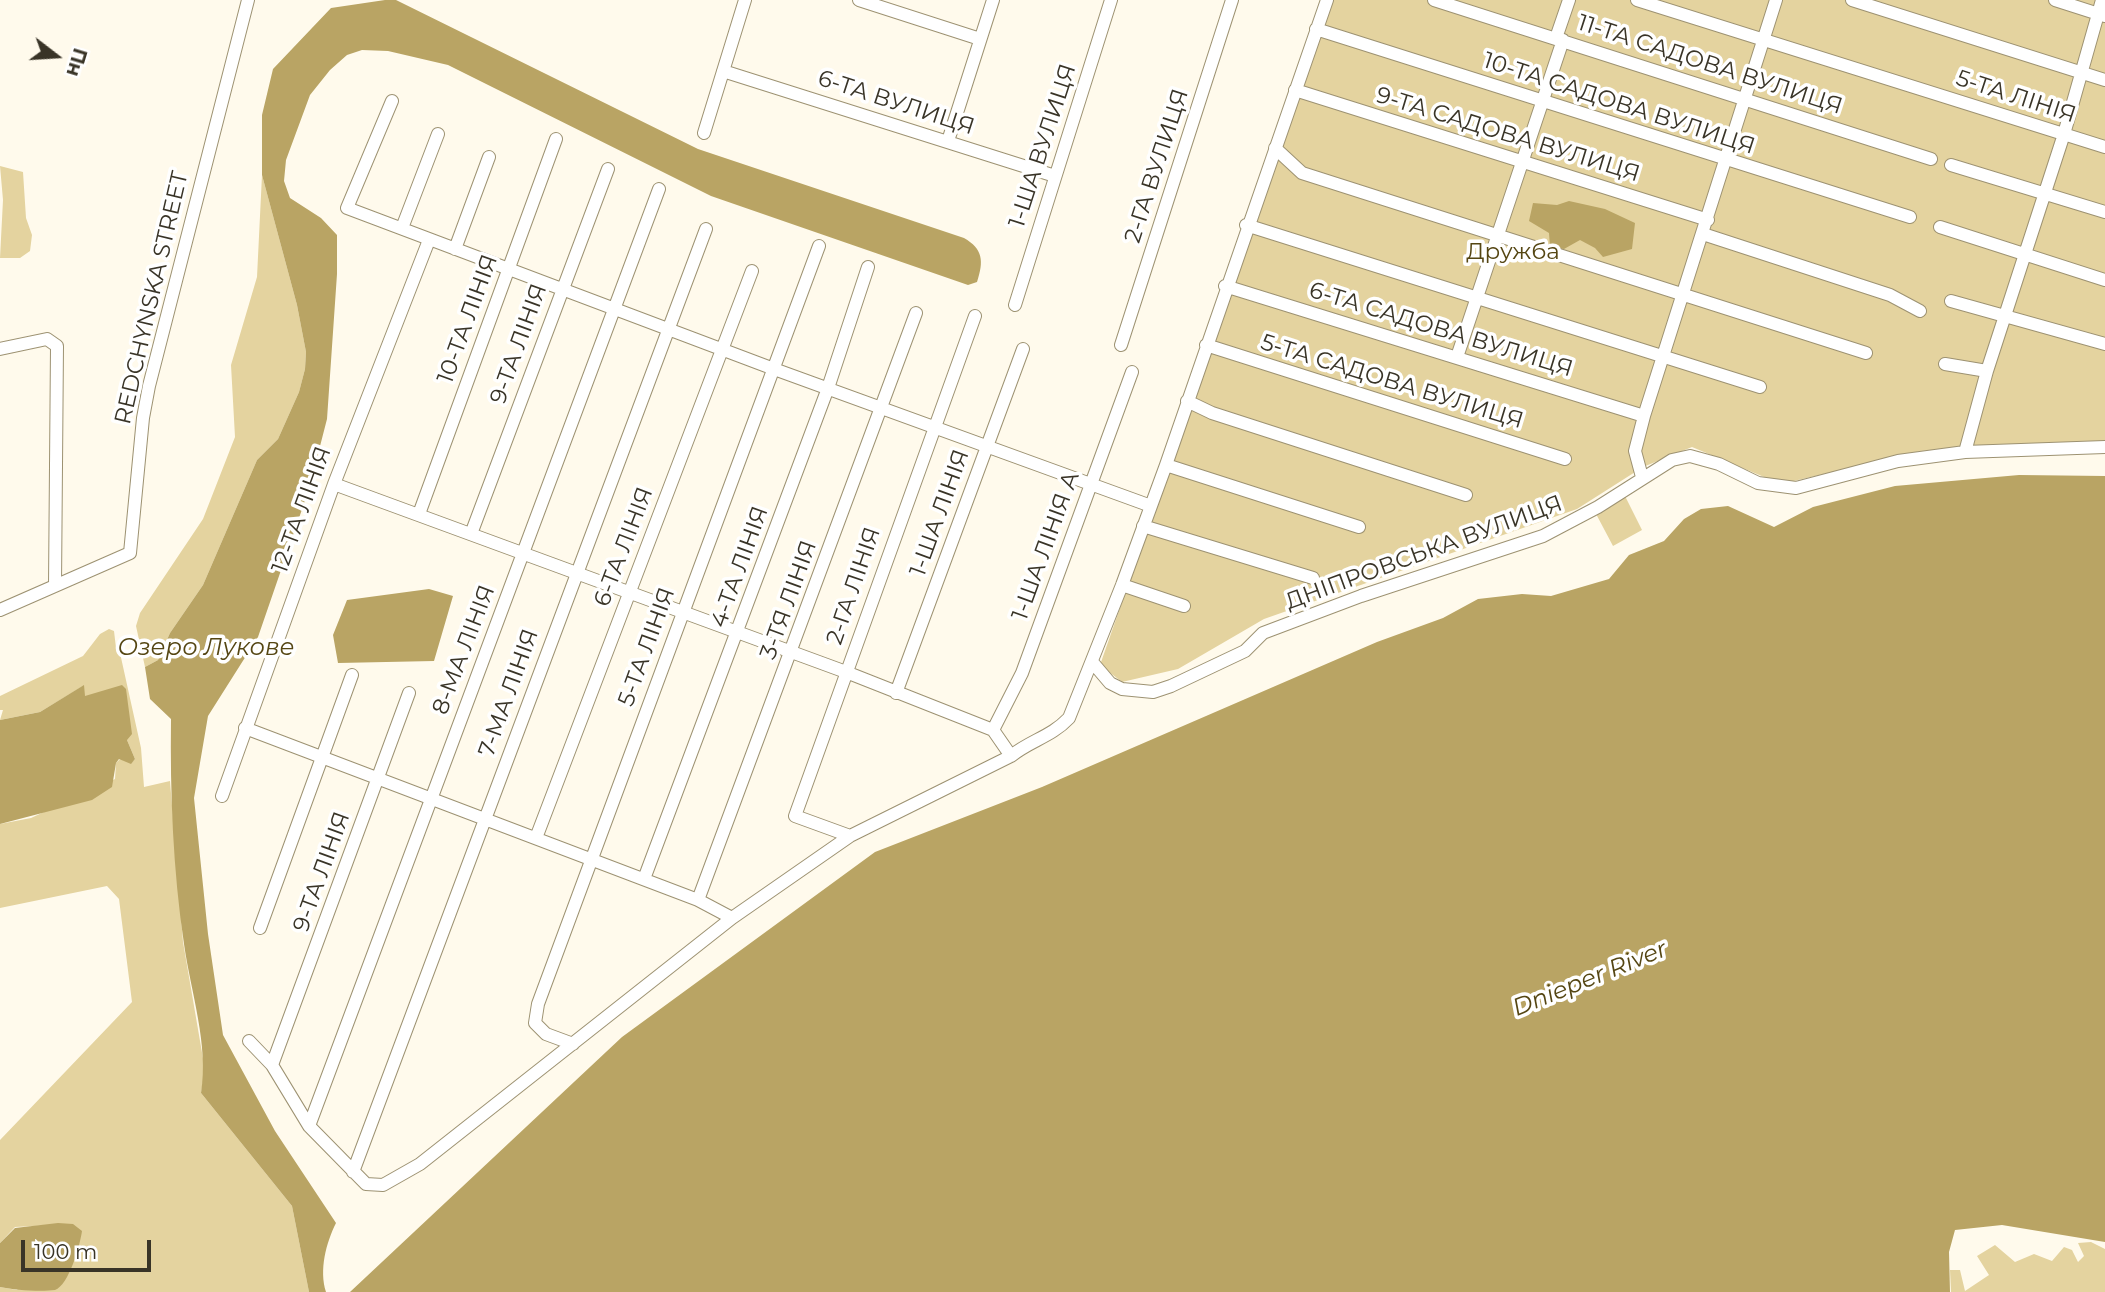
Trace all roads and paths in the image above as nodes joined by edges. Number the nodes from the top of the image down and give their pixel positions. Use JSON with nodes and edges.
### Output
{"nodes":[{"id":1,"x":248,"y":0,"type":"edge"},
{"id":2,"x":745,"y":0,"type":"edge"},
{"id":3,"x":859,"y":0,"type":"edge"},
{"id":4,"x":993,"y":0,"type":"edge"},
{"id":5,"x":1111,"y":0,"type":"edge"},
{"id":6,"x":1232,"y":0,"type":"edge"},
{"id":7,"x":1326,"y":0,"type":"edge"},
{"id":8,"x":1434,"y":0,"type":"edge"},
{"id":9,"x":1569,"y":0,"type":"edge"},
{"id":10,"x":1637,"y":0,"type":"edge"},
{"id":11,"x":1776,"y":0,"type":"edge"},
{"id":12,"x":1852,"y":0,"type":"edge"},
{"id":13,"x":2055,"y":0,"type":"edge"},
{"id":14,"x":2102,"y":0,"type":"edge"},
{"id":15,"x":2101,"y":15,"type":"edge"},
{"id":16,"x":1316,"y":29,"type":"junction"},
{"id":17,"x":1764,"y":38,"type":"junction"},
{"id":18,"x":980,"y":39,"type":"junction"},
{"id":19,"x":1559,"y":39,"type":"junction"},
{"id":20,"x":723,"y":71,"type":"junction"},
{"id":21,"x":2082,"y":73,"type":"junction"},
{"id":22,"x":2105,"y":80,"type":"edge"},
{"id":23,"x":1295,"y":90,"type":"junction"},
{"id":24,"x":1746,"y":99,"type":"junction"},
{"id":25,"x":1542,"y":100,"type":"junction"},
{"id":26,"x":392,"y":101,"type":"dead end"},
{"id":27,"x":705,"y":133,"type":"dead end"},
{"id":28,"x":438,"y":134,"type":"dead end"},
{"id":29,"x":2064,"y":134,"type":"junction"},
{"id":30,"x":556,"y":139,"type":"dead end"},
{"id":31,"x":948,"y":141,"type":"junction"},
{"id":32,"x":2105,"y":147,"type":"edge"},
{"id":33,"x":1275,"y":148,"type":"junction"},
{"id":34,"x":489,"y":158,"type":"dead end"},
{"id":35,"x":1931,"y":159,"type":"dead end"},
{"id":36,"x":1523,"y":160,"type":"junction"},
{"id":37,"x":1728,"y":161,"type":"junction"},
{"id":38,"x":1951,"y":165,"type":"dead end"},
{"id":39,"x":608,"y":169,"type":"dead end"},
{"id":40,"x":1055,"y":176,"type":"junction"},
{"id":41,"x":659,"y":190,"type":"dead end"},
{"id":42,"x":2044,"y":192,"type":"junction"},
{"id":43,"x":2105,"y":212,"type":"edge"},
{"id":44,"x":1910,"y":217,"type":"dead end"},
{"id":45,"x":1708,"y":220,"type":"junction"},
{"id":46,"x":1247,"y":225,"type":"junction"},
{"id":47,"x":1940,"y":227,"type":"dead end"},
{"id":48,"x":402,"y":228,"type":"junction"},
{"id":49,"x":706,"y":229,"type":"dead end"},
{"id":50,"x":1703,"y":234,"type":"junction"},
{"id":51,"x":1496,"y":238,"type":"junction"},
{"id":52,"x":429,"y":240,"type":"junction"},
{"id":53,"x":820,"y":246,"type":"dead end"},
{"id":54,"x":455,"y":249,"type":"junction"},
{"id":55,"x":2024,"y":254,"type":"junction"},
{"id":56,"x":868,"y":267,"type":"dead end"},
{"id":57,"x":508,"y":269,"type":"junction"},
{"id":58,"x":752,"y":271,"type":"dead end"},
{"id":59,"x":2105,"y":279,"type":"edge"},
{"id":60,"x":1226,"y":286,"type":"junction"},
{"id":61,"x":561,"y":288,"type":"junction"},
{"id":62,"x":1683,"y":295,"type":"junction"},
{"id":63,"x":1476,"y":298,"type":"junction"},
{"id":64,"x":1951,"y":301,"type":"dead end"},
{"id":65,"x":1014,"y":305,"type":"dead end"},
{"id":66,"x":615,"y":308,"type":"junction"},
{"id":67,"x":1920,"y":311,"type":"dead end"},
{"id":68,"x":916,"y":313,"type":"dead end"},
{"id":69,"x":2006,"y":315,"type":"junction"},
{"id":70,"x":975,"y":316,"type":"dead end"},
{"id":71,"x":668,"y":327,"type":"junction"},
{"id":72,"x":2105,"y":344,"type":"edge"},
{"id":73,"x":1121,"y":345,"type":"dead end"},
{"id":74,"x":1206,"y":345,"type":"junction"},
{"id":75,"x":722,"y":348,"type":"junction"},
{"id":76,"x":0,"y":349,"type":"edge"},
{"id":77,"x":1023,"y":349,"type":"dead end"},
{"id":78,"x":1866,"y":354,"type":"dead end"},
{"id":79,"x":1457,"y":356,"type":"junction"},
{"id":80,"x":1664,"y":356,"type":"junction"},
{"id":81,"x":1945,"y":364,"type":"dead end"},
{"id":82,"x":774,"y":369,"type":"junction"},
{"id":83,"x":1987,"y":371,"type":"junction"},
{"id":84,"x":1132,"y":372,"type":"dead end"},
{"id":85,"x":1760,"y":387,"type":"dead end"},
{"id":86,"x":828,"y":388,"type":"junction"},
{"id":87,"x":1187,"y":401,"type":"junction"},
{"id":88,"x":881,"y":408,"type":"junction"},
{"id":89,"x":1644,"y":416,"type":"junction"},
{"id":90,"x":933,"y":427,"type":"junction"},
{"id":91,"x":2105,"y":447,"type":"edge"},
{"id":92,"x":987,"y":448,"type":"junction"},
{"id":93,"x":1965,"y":453,"type":"junction"},
{"id":94,"x":1565,"y":459,"type":"dead end"},
{"id":95,"x":1166,"y":465,"type":"junction"},
{"id":96,"x":1642,"y":477,"type":"junction"},
{"id":97,"x":334,"y":484,"type":"junction"},
{"id":98,"x":1091,"y":485,"type":"junction"},
{"id":99,"x":1466,"y":495,"type":"dead end"},
{"id":100,"x":1151,"y":506,"type":"junction"},
{"id":101,"x":419,"y":514,"type":"junction"},
{"id":102,"x":1143,"y":526,"type":"junction"},
{"id":103,"x":1359,"y":527,"type":"dead end"},
{"id":104,"x":471,"y":534,"type":"junction"},
{"id":105,"x":524,"y":554,"type":"junction"},
{"id":106,"x":576,"y":572,"type":"junction"},
{"id":107,"x":1313,"y":578,"type":"dead end"},
{"id":108,"x":55,"y":585,"type":"junction"},
{"id":109,"x":1122,"y":585,"type":"junction"},
{"id":110,"x":628,"y":594,"type":"junction"},
{"id":111,"x":1184,"y":606,"type":"dead end"},
{"id":112,"x":0,"y":610,"type":"edge"},
{"id":113,"x":682,"y":613,"type":"junction"},
{"id":114,"x":738,"y":633,"type":"junction"},
{"id":115,"x":792,"y":652,"type":"junction"},
{"id":116,"x":1093,"y":663,"type":"junction"},
{"id":117,"x":846,"y":672,"type":"junction"},
{"id":118,"x":352,"y":675,"type":"dead end"},
{"id":119,"x":409,"y":693,"type":"dead end"},
{"id":120,"x":896,"y":693,"type":"junction"},
{"id":121,"x":245,"y":727,"type":"junction"},
{"id":122,"x":993,"y":730,"type":"junction"},
{"id":123,"x":1011,"y":756,"type":"junction"},
{"id":124,"x":322,"y":757,"type":"junction"},
{"id":125,"x":379,"y":779,"type":"junction"},
{"id":126,"x":222,"y":796,"type":"dead end"},
{"id":127,"x":429,"y":798,"type":"junction"},
{"id":128,"x":484,"y":818,"type":"junction"},
{"id":129,"x":850,"y":836,"type":"junction"},
{"id":130,"x":536,"y":838,"type":"junction"},
{"id":131,"x":592,"y":860,"type":"junction"},
{"id":132,"x":644,"y":879,"type":"junction"},
{"id":133,"x":698,"y":901,"type":"junction"},
{"id":134,"x":732,"y":918,"type":"junction"},
{"id":135,"x":260,"y":928,"type":"dead end"},
{"id":136,"x":249,"y":1041,"type":"dead end"},
{"id":137,"x":573,"y":1044,"type":"junction"},
{"id":138,"x":272,"y":1065,"type":"junction"},
{"id":139,"x":309,"y":1126,"type":"junction"},
{"id":140,"x":353,"y":1172,"type":"junction"}],
"edges":[{"from":1,"to":108,"type":"street","name":"REDCHYNSKA STREET"},
{"from":2,"to":20,"type":"street"},
{"from":3,"to":18,"type":"street"},
{"from":4,"to":18,"type":"street"},
{"from":5,"to":40,"type":"street","name":"1-ША ВУЛИЦЯ"},
{"from":6,"to":73,"type":"street","name":"2-ГА ВУЛИЦЯ"},
{"from":7,"to":16,"type":"street"},
{"from":8,"to":19,"type":"street","name":"11-ТА САДОВА ВУЛИЦЯ"},
{"from":9,"to":19,"type":"street"},
{"from":10,"to":17,"type":"street","name":"5-ТА ЛІНІЯ"},
{"from":11,"to":17,"type":"street"},
{"from":12,"to":21,"type":"street"},
{"from":13,"to":15,"type":"street"},
{"from":14,"to":15,"type":"street"},
{"from":15,"to":21,"type":"street"},
{"from":16,"to":23,"type":"street"},
{"from":16,"to":25,"type":"street","name":"10-ТА САДОВА ВУЛИЦЯ"},
{"from":17,"to":24,"type":"street"},
{"from":17,"to":29,"type":"street","name":"5-ТА ЛІНІЯ"},
{"from":18,"to":31,"type":"street"},
{"from":19,"to":24,"type":"street","name":"11-ТА САДОВА ВУЛИЦЯ"},
{"from":19,"to":25,"type":"street"},
{"from":20,"to":27,"type":"street"},
{"from":20,"to":31,"type":"street","name":"6-ТА ВУЛИЦЯ"},
{"from":21,"to":22,"type":"street"},
{"from":21,"to":29,"type":"street"},
{"from":23,"to":33,"type":"street"},
{"from":23,"to":36,"type":"street","name":"9-ТА САДОВА ВУЛИЦЯ"},
{"from":24,"to":35,"type":"street","name":"11-ТА САДОВА ВУЛИЦЯ"},
{"from":24,"to":37,"type":"street"},
{"from":25,"to":36,"type":"street"},
{"from":25,"to":37,"type":"street","name":"10-ТА САДОВА ВУЛИЦЯ"},
{"from":26,"to":48,"type":"street"},
{"from":28,"to":48,"type":"street"},
{"from":29,"to":32,"type":"street","name":"5-ТА ЛІНІЯ"},
{"from":29,"to":42,"type":"street"},
{"from":30,"to":57,"type":"street","name":"10-ТА ЛІНІЯ"},
{"from":31,"to":40,"type":"street","name":"6-ТА ВУЛИЦЯ"},
{"from":33,"to":46,"type":"street"},
{"from":33,"to":51,"type":"street"},
{"from":34,"to":54,"type":"street"},
{"from":36,"to":45,"type":"street","name":"9-ТА САДОВА ВУЛИЦЯ"},
{"from":36,"to":51,"type":"street"},
{"from":37,"to":44,"type":"street","name":"10-ТА САДОВА ВУЛИЦЯ"},
{"from":37,"to":45,"type":"street"},
{"from":38,"to":42,"type":"street"},
{"from":39,"to":61,"type":"street","name":"9-ТА ЛІНІЯ"},
{"from":40,"to":65,"type":"street","name":"1-ША ВУЛИЦЯ"},
{"from":41,"to":66,"type":"street","name":"8-МА ЛІНІЯ"},
{"from":42,"to":43,"type":"street"},
{"from":42,"to":55,"type":"street"},
{"from":45,"to":50,"type":"street"},
{"from":46,"to":60,"type":"street"},
{"from":46,"to":63,"type":"street"},
{"from":47,"to":55,"type":"street"},
{"from":48,"to":52,"type":"street"},
{"from":49,"to":71,"type":"street","name":"7-МА ЛІНІЯ"},
{"from":50,"to":62,"type":"street"},
{"from":50,"to":67,"type":"street"},
{"from":51,"to":62,"type":"street"},
{"from":51,"to":63,"type":"street"},
{"from":52,"to":54,"type":"street"},
{"from":52,"to":97,"type":"street","name":"12-ТА ЛІНІЯ"},
{"from":53,"to":82,"type":"street","name":"5-ТА ЛІНІЯ"},
{"from":54,"to":57,"type":"street"},
{"from":55,"to":59,"type":"street"},
{"from":55,"to":69,"type":"street"},
{"from":56,"to":86,"type":"street","name":"4-ТА ЛІНІЯ"},
{"from":57,"to":61,"type":"street"},
{"from":57,"to":101,"type":"street","name":"10-ТА ЛІНІЯ"},
{"from":58,"to":75,"type":"street","name":"6-ТА ЛІНІЯ"},
{"from":60,"to":74,"type":"street"},
{"from":60,"to":79,"type":"street","name":"6-ТА САДОВА ВУЛИЦЯ"},
{"from":61,"to":66,"type":"street"},
{"from":61,"to":104,"type":"street","name":"9-ТА ЛІНІЯ"},
{"from":62,"to":78,"type":"street"},
{"from":62,"to":80,"type":"street"},
{"from":63,"to":79,"type":"street"},
{"from":63,"to":80,"type":"street"},
{"from":64,"to":69,"type":"street"},
{"from":66,"to":71,"type":"street"},
{"from":66,"to":105,"type":"street","name":"8-МА ЛІНІЯ"},
{"from":68,"to":88,"type":"street","name":"3-ТЯ ЛІНІЯ"},
{"from":69,"to":72,"type":"street"},
{"from":69,"to":83,"type":"street"},
{"from":70,"to":90,"type":"street","name":"2-ГА ЛІНІЯ"},
{"from":71,"to":75,"type":"street"},
{"from":71,"to":106,"type":"street","name":"7-МА ЛІНІЯ"},
{"from":74,"to":87,"type":"street"},
{"from":74,"to":94,"type":"street","name":"5-ТА САДОВА ВУЛИЦЯ"},
{"from":75,"to":82,"type":"street"},
{"from":75,"to":110,"type":"street","name":"6-ТА ЛІНІЯ"},
{"from":76,"to":108,"type":"street"},
{"from":77,"to":92,"type":"street","name":"1-ША ЛІНІЯ"},
{"from":79,"to":89,"type":"street","name":"6-ТА САДОВА ВУЛИЦЯ"},
{"from":80,"to":85,"type":"street"},
{"from":80,"to":89,"type":"street"},
{"from":81,"to":83,"type":"street"},
{"from":82,"to":86,"type":"street"},
{"from":82,"to":113,"type":"street","name":"5-ТА ЛІНІЯ"},
{"from":83,"to":93,"type":"street"},
{"from":84,"to":98,"type":"street","name":"1-ША ЛІНІЯ А"},
{"from":86,"to":88,"type":"street"},
{"from":86,"to":114,"type":"street","name":"4-ТА ЛІНІЯ"},
{"from":87,"to":95,"type":"street"},
{"from":87,"to":99,"type":"street"},
{"from":88,"to":90,"type":"street"},
{"from":88,"to":115,"type":"street","name":"3-ТЯ ЛІНІЯ"},
{"from":89,"to":96,"type":"street"},
{"from":90,"to":92,"type":"street"},
{"from":90,"to":117,"type":"street","name":"2-ГА ЛІНІЯ"},
{"from":91,"to":93,"type":"street","name":"ДНІПРОВСЬКА ВУЛИЦЯ"},
{"from":92,"to":98,"type":"street"},
{"from":92,"to":120,"type":"street","name":"1-ША ЛІНІЯ"},
{"from":93,"to":96,"type":"street","name":"ДНІПРОВСЬКА ВУЛИЦЯ"},
{"from":95,"to":100,"type":"street"},
{"from":95,"to":103,"type":"street"},
{"from":96,"to":116,"type":"street","name":"ДНІПРОВСЬКА ВУЛИЦЯ"},
{"from":97,"to":101,"type":"street"},
{"from":97,"to":121,"type":"street","name":"12-ТА ЛІНІЯ"},
{"from":98,"to":100,"type":"street"},
{"from":98,"to":122,"type":"street","name":"1-ША ЛІНІЯ А"},
{"from":100,"to":102,"type":"street"},
{"from":101,"to":104,"type":"street"},
{"from":102,"to":107,"type":"street"},
{"from":102,"to":109,"type":"street"},
{"from":104,"to":105,"type":"street"},
{"from":105,"to":106,"type":"street"},
{"from":105,"to":127,"type":"street","name":"8-МА ЛІНІЯ"},
{"from":106,"to":110,"type":"street"},
{"from":106,"to":128,"type":"street","name":"7-МА ЛІНІЯ"},
{"from":108,"to":112,"type":"street","name":"REDCHYNSKA STREET"},
{"from":109,"to":111,"type":"street"},
{"from":109,"to":116,"type":"street"},
{"from":110,"to":113,"type":"street"},
{"from":110,"to":130,"type":"street","name":"6-ТА ЛІНІЯ"},
{"from":113,"to":114,"type":"street"},
{"from":113,"to":131,"type":"street","name":"5-ТА ЛІНІЯ"},
{"from":114,"to":115,"type":"street"},
{"from":114,"to":132,"type":"street","name":"4-ТА ЛІНІЯ"},
{"from":115,"to":117,"type":"street"},
{"from":115,"to":133,"type":"street","name":"3-ТЯ ЛІНІЯ"},
{"from":116,"to":123,"type":"street"},
{"from":117,"to":120,"type":"street"},
{"from":117,"to":129,"type":"street","name":"2-ГА ЛІНІЯ"},
{"from":118,"to":124,"type":"street"},
{"from":119,"to":125,"type":"street","name":"9-ТА ЛІНІЯ"},
{"from":120,"to":122,"type":"street"},
{"from":121,"to":124,"type":"street"},
{"from":121,"to":126,"type":"street","name":"12-ТА ЛІНІЯ"},
{"from":122,"to":123,"type":"street"},
{"from":123,"to":129,"type":"street"},
{"from":124,"to":125,"type":"street"},
{"from":124,"to":135,"type":"street"},
{"from":125,"to":127,"type":"street"},
{"from":125,"to":138,"type":"street","name":"9-ТА ЛІНІЯ"},
{"from":127,"to":128,"type":"street"},
{"from":127,"to":139,"type":"street","name":"8-МА ЛІНІЯ"},
{"from":128,"to":130,"type":"street"},
{"from":128,"to":140,"type":"street","name":"7-МА ЛІНІЯ"},
{"from":129,"to":134,"type":"street"},
{"from":130,"to":131,"type":"street"},
{"from":131,"to":132,"type":"street"},
{"from":131,"to":137,"type":"street","name":"5-ТА ЛІНІЯ"},
{"from":132,"to":133,"type":"street"},
{"from":133,"to":134,"type":"street"},
{"from":134,"to":137,"type":"street"},
{"from":136,"to":138,"type":"street"},
{"from":137,"to":140,"type":"street"},
{"from":138,"to":139,"type":"street"},
{"from":139,"to":140,"type":"street"}]}
